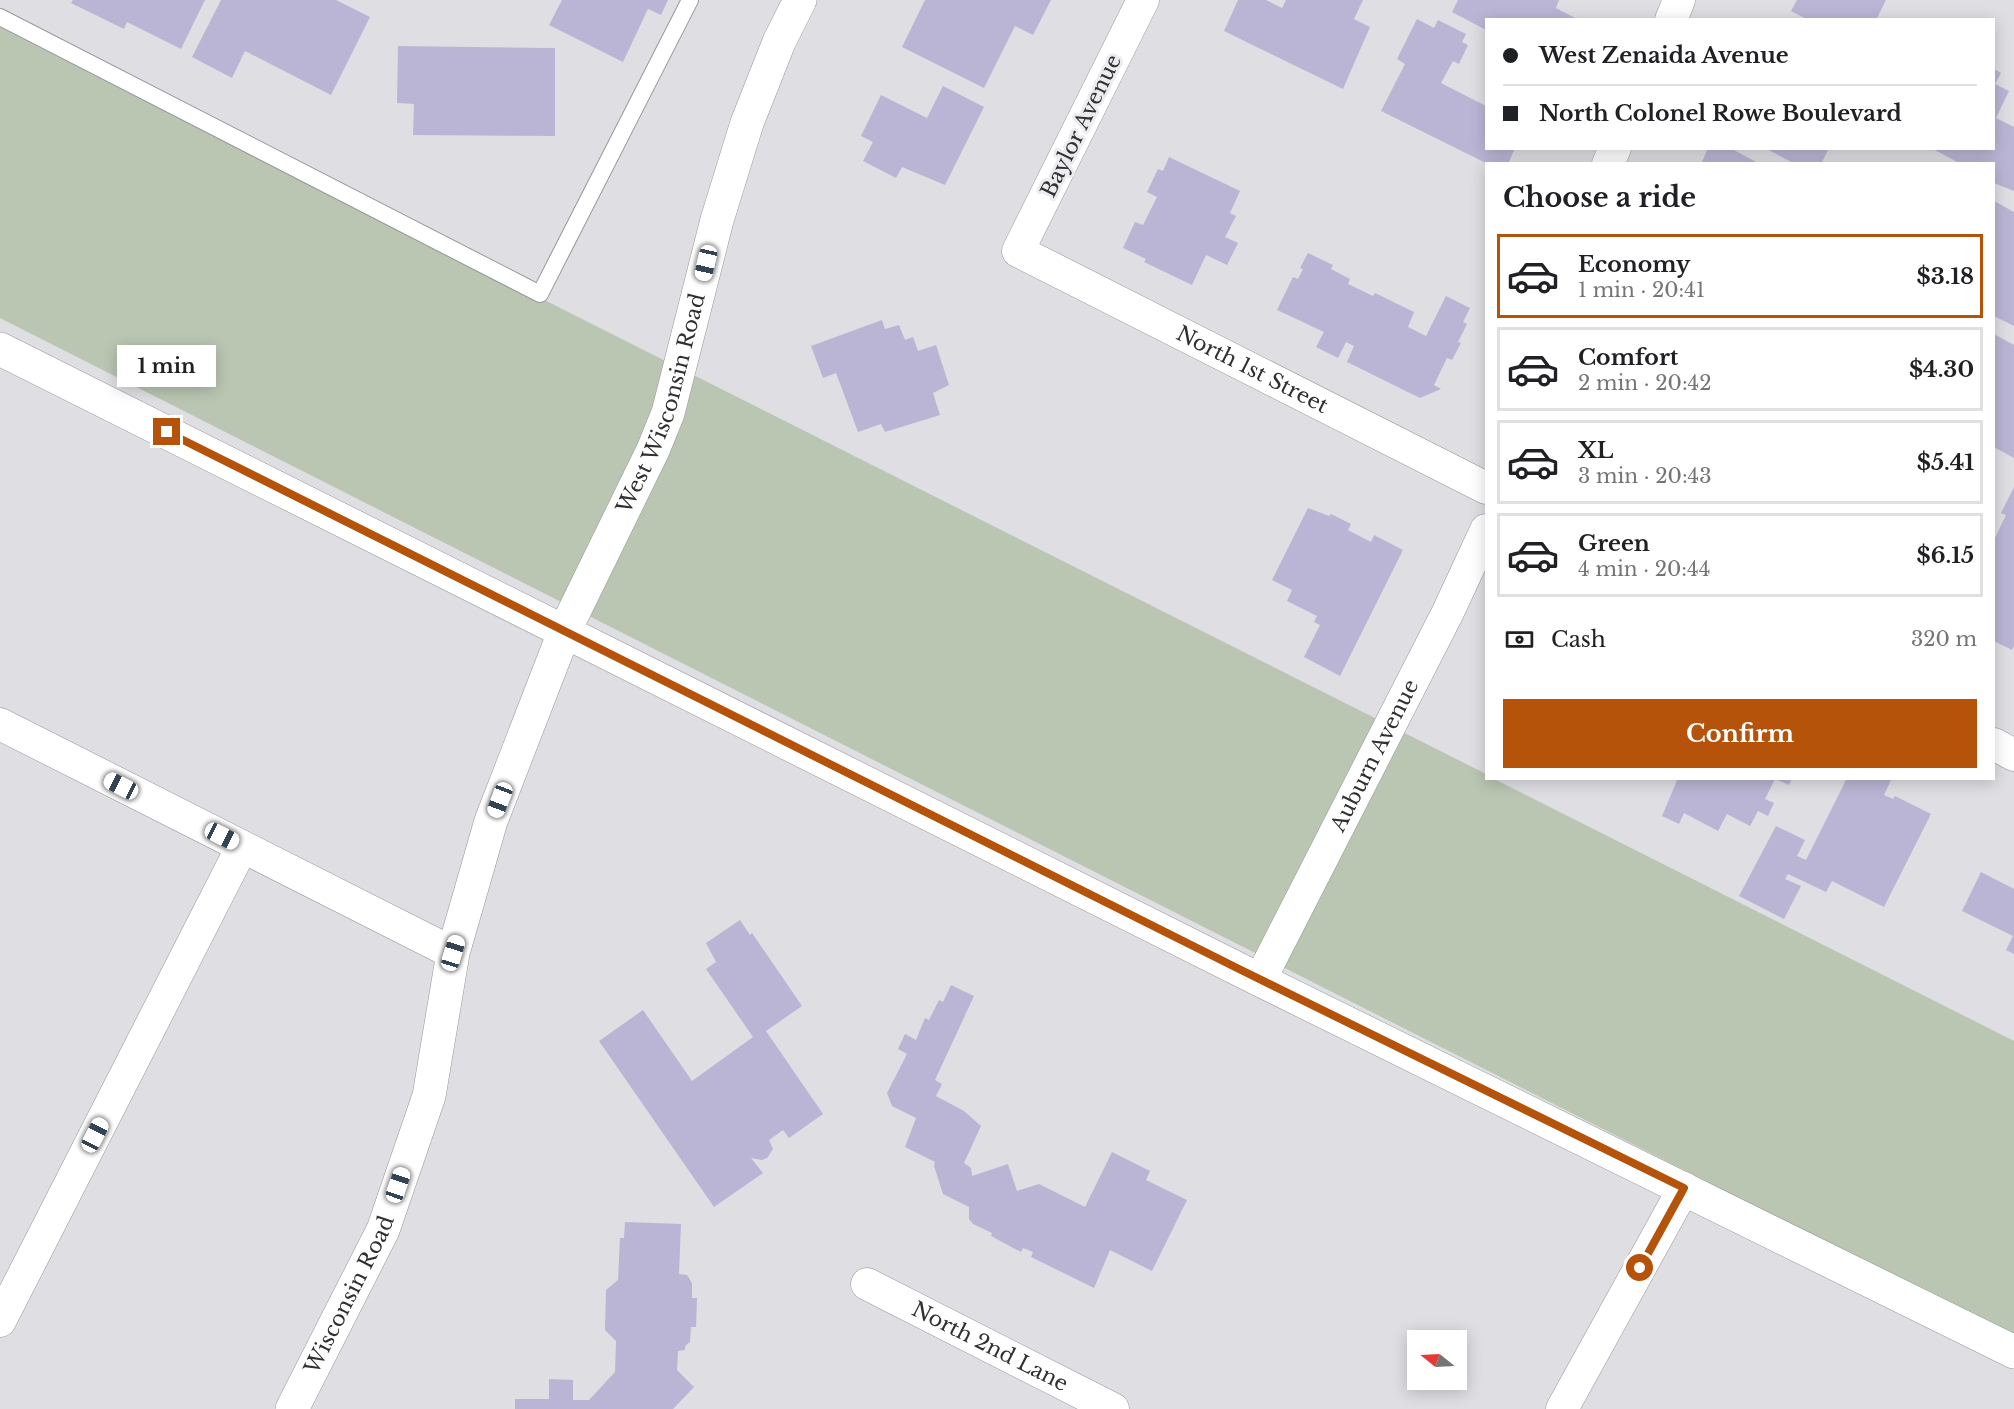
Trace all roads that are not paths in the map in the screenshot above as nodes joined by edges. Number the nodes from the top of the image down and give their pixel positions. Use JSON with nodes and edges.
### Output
{"nodes":[{"id":1,"x":690,"y":0,"type":"edge"},
{"id":2,"x":800,"y":0,"type":"edge"},
{"id":3,"x":1143,"y":0,"type":"edge"},
{"id":4,"x":1679,"y":0,"type":"edge"},
{"id":5,"x":0,"y":17,"type":"edge"},
{"id":6,"x":1672,"y":18,"type":"edge"},
{"id":7,"x":1018,"y":251,"type":"joint"},
{"id":8,"x":0,"y":349,"type":"edge"},
{"id":9,"x":1485,"y":487,"type":"edge"},
{"id":10,"x":1485,"y":532,"type":"edge"},
{"id":11,"x":565,"y":630,"type":"junction"},
{"id":12,"x":0,"y":724,"type":"edge"},
{"id":13,"x":1995,"y":745,"type":"edge"},
{"id":14,"x":2014,"y":755,"type":"edge"},
{"id":15,"x":242,"y":847,"type":"junction"},
{"id":16,"x":453,"y":953,"type":"junction"},
{"id":17,"x":1260,"y":980,"type":"junction"},
{"id":18,"x":1684,"y":1188,"type":"junction"},
{"id":19,"x":867,"y":1284,"type":"dead end"},
{"id":20,"x":0,"y":1321,"type":"edge"},
{"id":21,"x":2014,"y":1352,"type":"edge"},
{"id":22,"x":292,"y":1409,"type":"edge"},
{"id":23,"x":1113,"y":1409,"type":"edge"},
{"id":24,"x":1562,"y":1409,"type":"edge"}],
"edges":[{"from":1,"to":5,"type":"lane"},
{"from":2,"to":11,"type":"street","name":"West Wisconsin Road"},
{"from":3,"to":7,"type":"street","name":"Baylor Avenue"},
{"from":4,"to":6,"type":"street"},
{"from":7,"to":9,"type":"street","name":"North 1st Street"},
{"from":8,"to":11,"type":"street"},
{"from":10,"to":17,"type":"street","name":"Auburn Avenue"},
{"from":11,"to":16,"type":"street","name":"Wisconsin Road"},
{"from":11,"to":17,"type":"street"},
{"from":12,"to":15,"type":"street"},
{"from":13,"to":14,"type":"street"},
{"from":15,"to":16,"type":"street"},
{"from":15,"to":20,"type":"street"},
{"from":16,"to":22,"type":"street","name":"Wisconsin Road"},
{"from":17,"to":18,"type":"street"},
{"from":18,"to":21,"type":"street"},
{"from":18,"to":24,"type":"street"},
{"from":19,"to":23,"type":"street","name":"North 2nd Lane"}]}
